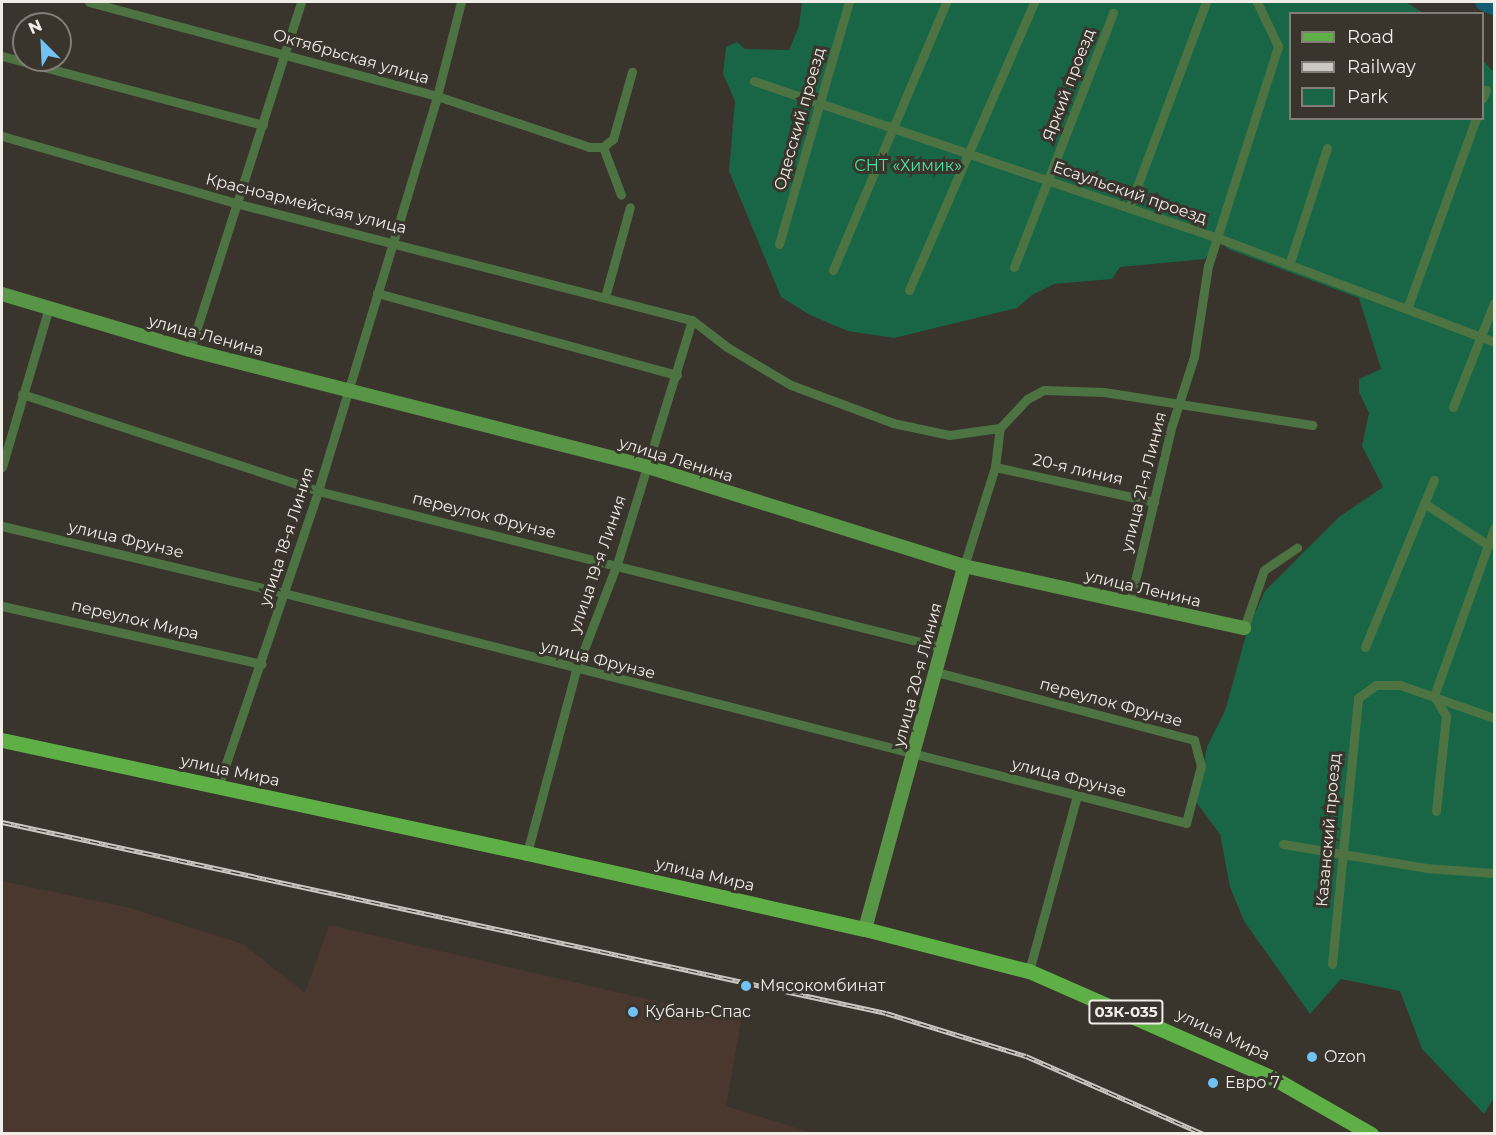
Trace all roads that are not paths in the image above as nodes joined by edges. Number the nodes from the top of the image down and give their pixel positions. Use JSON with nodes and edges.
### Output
{"nodes":[{"id":1,"x":89,"y":2,"type":"edge"},
{"id":2,"x":302,"y":2,"type":"edge"},
{"id":3,"x":460,"y":2,"type":"edge"},
{"id":4,"x":849,"y":2,"type":"edge"},
{"id":5,"x":946,"y":2,"type":"edge"},
{"id":6,"x":1034,"y":2,"type":"edge"},
{"id":7,"x":1206,"y":2,"type":"edge"},
{"id":8,"x":1257,"y":2,"type":"edge"},
{"id":9,"x":1113,"y":14,"type":"dead end"},
{"id":10,"x":285,"y":53,"type":"junction"},
{"id":11,"x":2,"y":56,"type":"edge"},
{"id":12,"x":632,"y":72,"type":"dead end"},
{"id":13,"x":754,"y":81,"type":"dead end"},
{"id":14,"x":437,"y":96,"type":"junction"},
{"id":15,"x":820,"y":104,"type":"junction"},
{"id":16,"x":1475,"y":120,"type":"edge"},
{"id":17,"x":263,"y":125,"type":"junction"},
{"id":18,"x":891,"y":129,"type":"junction"},
{"id":19,"x":2,"y":136,"type":"edge"},
{"id":20,"x":603,"y":147,"type":"junction"},
{"id":21,"x":1327,"y":148,"type":"dead end"},
{"id":22,"x":970,"y":154,"type":"junction"},
{"id":23,"x":1049,"y":181,"type":"junction"},
{"id":24,"x":621,"y":195,"type":"dead end"},
{"id":25,"x":239,"y":204,"type":"junction"},
{"id":26,"x":630,"y":207,"type":"dead end"},
{"id":27,"x":1129,"y":208,"type":"junction"},
{"id":28,"x":1218,"y":238,"type":"junction"},
{"id":29,"x":392,"y":241,"type":"junction"},
{"id":30,"x":779,"y":244,"type":"dead end"},
{"id":31,"x":1289,"y":265,"type":"junction"},
{"id":32,"x":1014,"y":267,"type":"dead end"},
{"id":33,"x":833,"y":270,"type":"dead end"},
{"id":34,"x":909,"y":290,"type":"dead end"},
{"id":35,"x":2,"y":294,"type":"edge"},
{"id":36,"x":377,"y":294,"type":"junction"},
{"id":37,"x":605,"y":297,"type":"junction"},
{"id":38,"x":1494,"y":303,"type":"edge"},
{"id":39,"x":49,"y":308,"type":"junction"},
{"id":40,"x":1407,"y":309,"type":"junction"},
{"id":41,"x":692,"y":320,"type":"junction"},
{"id":42,"x":1481,"y":337,"type":"junction"},
{"id":43,"x":1494,"y":342,"type":"edge"},
{"id":44,"x":190,"y":350,"type":"junction"},
{"id":45,"x":677,"y":375,"type":"junction"},
{"id":46,"x":350,"y":389,"type":"junction"},
{"id":47,"x":22,"y":394,"type":"junction"},
{"id":48,"x":1179,"y":404,"type":"junction"},
{"id":49,"x":1453,"y":407,"type":"dead end"},
{"id":50,"x":1312,"y":425,"type":"dead end"},
{"id":51,"x":999,"y":428,"type":"junction"},
{"id":52,"x":2,"y":467,"type":"edge"},
{"id":53,"x":648,"y":467,"type":"junction"},
{"id":54,"x":995,"y":467,"type":"junction"},
{"id":55,"x":1434,"y":480,"type":"dead end"},
{"id":56,"x":318,"y":491,"type":"junction"},
{"id":57,"x":1154,"y":502,"type":"junction"},
{"id":58,"x":1424,"y":502,"type":"junction"},
{"id":59,"x":2,"y":526,"type":"edge"},
{"id":60,"x":1494,"y":528,"type":"edge"},
{"id":61,"x":1488,"y":545,"type":"junction"},
{"id":62,"x":1297,"y":548,"type":"dead end"},
{"id":63,"x":617,"y":564,"type":"junction"},
{"id":64,"x":964,"y":566,"type":"junction"},
{"id":65,"x":284,"y":593,"type":"junction"},
{"id":66,"x":1130,"y":602,"type":"junction"},
{"id":67,"x":2,"y":606,"type":"edge"},
{"id":68,"x":1244,"y":628,"type":"joint"},
{"id":69,"x":1365,"y":647,"type":"dead end"},
{"id":70,"x":944,"y":648,"type":"junction"},
{"id":71,"x":262,"y":664,"type":"junction"},
{"id":72,"x":576,"y":670,"type":"junction"},
{"id":73,"x":937,"y":672,"type":"junction"},
{"id":74,"x":1434,"y":696,"type":"junction"},
{"id":75,"x":1494,"y":718,"type":"edge"},
{"id":76,"x":2,"y":740,"type":"edge"},
{"id":77,"x":914,"y":755,"type":"junction"},
{"id":78,"x":218,"y":787,"type":"junction"},
{"id":79,"x":1077,"y":796,"type":"junction"},
{"id":80,"x":1436,"y":811,"type":"dead end"},
{"id":81,"x":1186,"y":823,"type":"joint"},
{"id":82,"x":1283,"y":844,"type":"dead end"},
{"id":83,"x":1343,"y":852,"type":"junction"},
{"id":84,"x":528,"y":853,"type":"junction"},
{"id":85,"x":1494,"y":873,"type":"edge"},
{"id":86,"x":865,"y":929,"type":"junction"},
{"id":87,"x":1332,"y":964,"type":"dead end"},
{"id":88,"x":1029,"y":971,"type":"junction"},
{"id":89,"x":1371,"y":1134,"type":"edge"}],
"edges":[{"from":1,"to":10,"type":"street","name":"Октябрьская улица"},
{"from":2,"to":10,"type":"street"},
{"from":3,"to":14,"type":"street","name":"улица 18-я Линия"},
{"from":4,"to":15,"type":"street","name":"Одесский проезд"},
{"from":5,"to":18,"type":"street"},
{"from":6,"to":22,"type":"street"},
{"from":7,"to":27,"type":"street"},
{"from":8,"to":28,"type":"street"},
{"from":9,"to":23,"type":"street","name":"Яркий проезд"},
{"from":10,"to":14,"type":"street","name":"Октябрьская улица"},
{"from":10,"to":17,"type":"street"},
{"from":11,"to":17,"type":"street"},
{"from":12,"to":20,"type":"street"},
{"from":13,"to":15,"type":"street","name":"Есаульский проезд"},
{"from":14,"to":20,"type":"street","name":"Октябрьская улица"},
{"from":14,"to":29,"type":"street","name":"улица 18-я Линия"},
{"from":15,"to":18,"type":"street","name":"Есаульский проезд"},
{"from":15,"to":30,"type":"street","name":"Одесский проезд"},
{"from":16,"to":40,"type":"street"},
{"from":17,"to":25,"type":"street"},
{"from":18,"to":22,"type":"street","name":"Есаульский проезд"},
{"from":18,"to":33,"type":"street"},
{"from":19,"to":25,"type":"street","name":"Красноармейская улица"},
{"from":20,"to":24,"type":"street"},
{"from":21,"to":31,"type":"street"},
{"from":22,"to":23,"type":"street","name":"Есаульский проезд"},
{"from":22,"to":34,"type":"street"},
{"from":23,"to":27,"type":"street","name":"Есаульский проезд"},
{"from":23,"to":32,"type":"street","name":"Яркий проезд"},
{"from":25,"to":29,"type":"street","name":"Красноармейская улица"},
{"from":25,"to":44,"type":"street"},
{"from":26,"to":37,"type":"street"},
{"from":27,"to":28,"type":"street","name":"Есаульский проезд"},
{"from":28,"to":31,"type":"street","name":"Есаульский проезд"},
{"from":28,"to":48,"type":"street"},
{"from":29,"to":36,"type":"street","name":"улица 18-я Линия"},
{"from":29,"to":37,"type":"street","name":"Красноармейская улица"},
{"from":31,"to":40,"type":"street","name":"Есаульский проезд"},
{"from":35,"to":39,"type":"main road","name":"улица Ленина"},
{"from":36,"to":45,"type":"street"},
{"from":36,"to":46,"type":"street","name":"улица 18-я Линия"},
{"from":37,"to":41,"type":"street","name":"Красноармейская улица"},
{"from":38,"to":42,"type":"street"},
{"from":39,"to":44,"type":"main road","name":"улица Ленина"},
{"from":39,"to":47,"type":"street"},
{"from":40,"to":42,"type":"street","name":"Есаульский проезд"},
{"from":41,"to":45,"type":"street","name":"улица 19-я Линия"},
{"from":41,"to":51,"type":"street","name":"Красноармейская улица"},
{"from":42,"to":43,"type":"street","name":"Есаульский проезд"},
{"from":42,"to":49,"type":"street"},
{"from":44,"to":46,"type":"main road","name":"улица Ленина"},
{"from":45,"to":53,"type":"street","name":"улица 19-я Линия"},
{"from":46,"to":53,"type":"main road","name":"улица Ленина"},
{"from":46,"to":56,"type":"street","name":"улица 18-я Линия"},
{"from":47,"to":52,"type":"street"},
{"from":47,"to":56,"type":"street","name":"переулок Фрунзе"},
{"from":48,"to":50,"type":"street"},
{"from":48,"to":51,"type":"street"},
{"from":48,"to":57,"type":"street","name":"улица 21-я Линия"},
{"from":51,"to":54,"type":"street","name":"улица 20-я Линия"},
{"from":53,"to":63,"type":"street","name":"улица 19-я Линия"},
{"from":53,"to":64,"type":"main road","name":"улица Ленина"},
{"from":54,"to":57,"type":"street","name":"20-я линия"},
{"from":54,"to":64,"type":"street","name":"улица 20-я Линия"},
{"from":55,"to":58,"type":"street"},
{"from":56,"to":63,"type":"street","name":"переулок Фрунзе"},
{"from":56,"to":65,"type":"street","name":"улица 18-я Линия"},
{"from":57,"to":66,"type":"street","name":"улица 21-я Линия"},
{"from":58,"to":61,"type":"street"},
{"from":58,"to":69,"type":"street"},
{"from":59,"to":65,"type":"street","name":"улица Фрунзе"},
{"from":60,"to":61,"type":"street"},
{"from":61,"to":74,"type":"street"},
{"from":62,"to":68,"type":"street","name":"улица Ленина"},
{"from":63,"to":70,"type":"street","name":"переулок Фрунзе"},
{"from":63,"to":72,"type":"street","name":"улица 19-я Линия"},
{"from":64,"to":66,"type":"main road","name":"улица Ленина"},
{"from":64,"to":70,"type":"main road","name":"улица 20-я Линия"},
{"from":65,"to":71,"type":"street","name":"улица 18-я Линия"},
{"from":65,"to":72,"type":"street","name":"улица Фрунзе"},
{"from":66,"to":68,"type":"main road","name":"улица Ленина"},
{"from":67,"to":71,"type":"street","name":"переулок Мира"},
{"from":70,"to":73,"type":"main road","name":"улица 20-я Линия"},
{"from":71,"to":78,"type":"street","name":"улица 18-я Линия"},
{"from":72,"to":77,"type":"street","name":"улица Фрунзе"},
{"from":72,"to":84,"type":"street","name":"улица 19-я Линия"},
{"from":73,"to":77,"type":"main road","name":"улица 20-я Линия"},
{"from":73,"to":81,"type":"street","name":"переулок Фрунзе"},
{"from":74,"to":75,"type":"street"},
{"from":74,"to":80,"type":"street"},
{"from":74,"to":83,"type":"street","name":"Казанский проезд"},
{"from":76,"to":78,"type":"main road","name":"улица Мира"},
{"from":77,"to":79,"type":"street","name":"улица Фрунзе"},
{"from":77,"to":86,"type":"main road","name":"улица 20-я Линия"},
{"from":78,"to":84,"type":"main road","name":"улица Мира"},
{"from":79,"to":81,"type":"street","name":"улица Фрунзе"},
{"from":79,"to":88,"type":"street"},
{"from":82,"to":83,"type":"street"},
{"from":83,"to":85,"type":"street"},
{"from":83,"to":87,"type":"street","name":"Казанский проезд"},
{"from":84,"to":86,"type":"main road","name":"улица Мира"},
{"from":86,"to":88,"type":"main road","name":"улица Мира","number":"03К-035"},
{"from":88,"to":89,"type":"main road","name":"улица Мира","number":"03К-035"}]}
